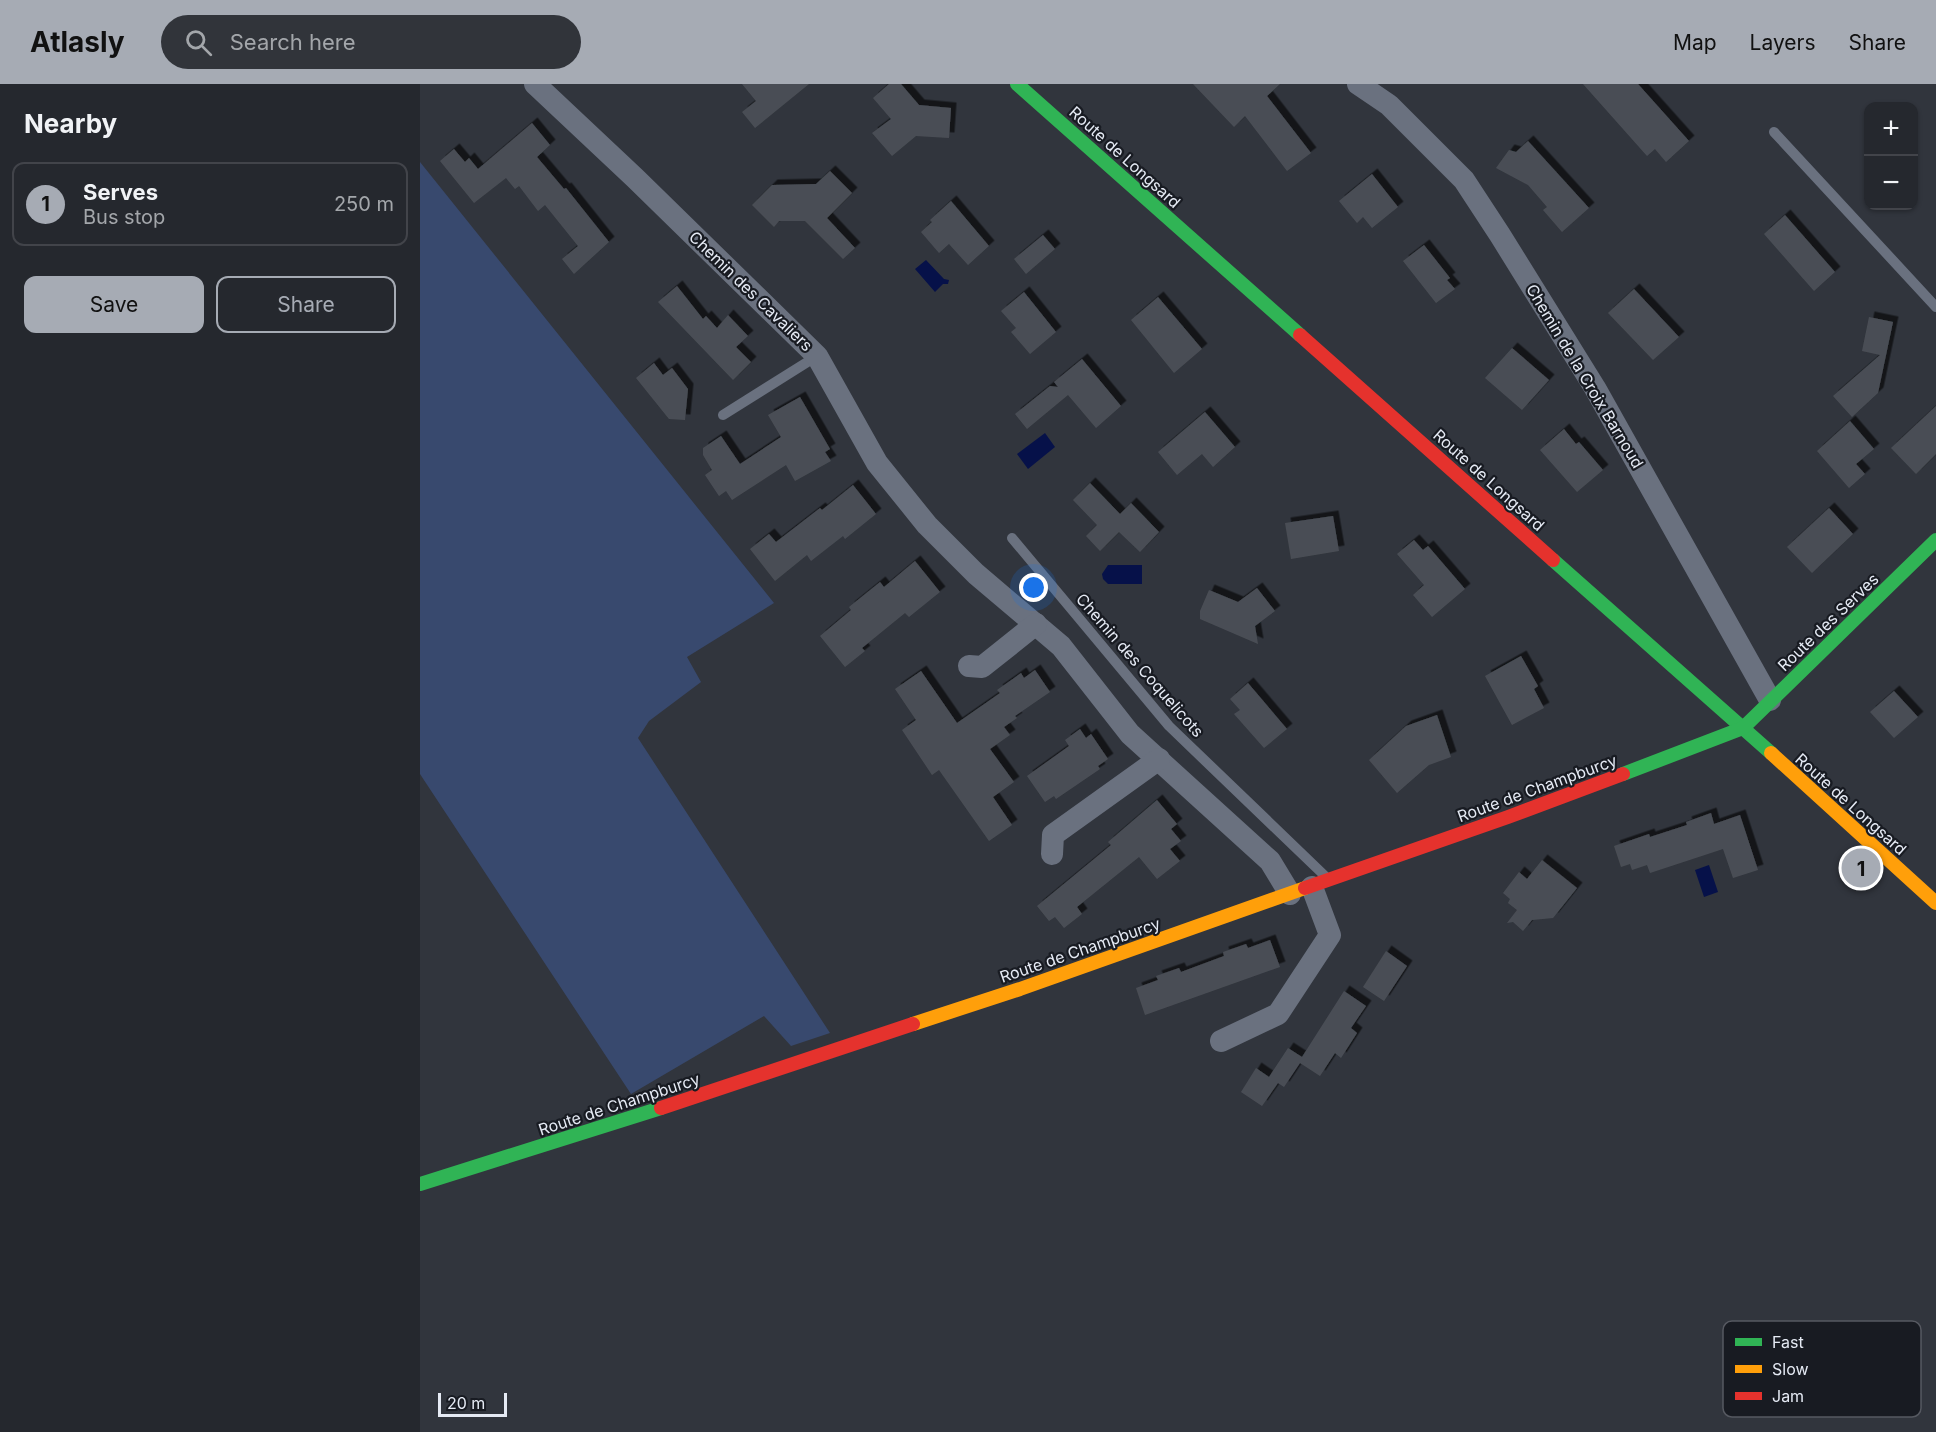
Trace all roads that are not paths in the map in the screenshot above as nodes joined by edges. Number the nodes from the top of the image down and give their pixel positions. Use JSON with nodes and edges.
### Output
{"nodes":[{"id":1,"x":535,"y":84,"type":"edge"},
{"id":2,"x":1017,"y":84,"type":"edge"},
{"id":3,"x":1359,"y":84,"type":"edge"},
{"id":4,"x":1774,"y":132,"type":"dead end"},
{"id":5,"x":1936,"y":308,"type":"edge"},
{"id":6,"x":817,"y":356,"type":"junction"},
{"id":7,"x":723,"y":415,"type":"dead end"},
{"id":8,"x":1012,"y":538,"type":"dead end"},
{"id":9,"x":1936,"y":540,"type":"edge"},
{"id":10,"x":1036,"y":624,"type":"junction"},
{"id":11,"x":969,"y":666,"type":"dead end"},
{"id":12,"x":1770,"y":700,"type":"junction"},
{"id":13,"x":1743,"y":728,"type":"junction"},
{"id":14,"x":1159,"y":759,"type":"junction"},
{"id":15,"x":1052,"y":854,"type":"dead end"},
{"id":16,"x":1321,"y":884,"type":"junction"},
{"id":17,"x":1290,"y":894,"type":"junction"},
{"id":18,"x":1936,"y":903,"type":"edge"},
{"id":19,"x":1221,"y":1041,"type":"dead end"},
{"id":20,"x":420,"y":1184,"type":"edge"}],
"edges":[{"from":1,"to":6,"type":"street","name":"Chemin des Cavaliers"},
{"from":2,"to":13,"type":"street","name":"Route de Longsard"},
{"from":3,"to":12,"type":"street","name":"Chemin de la Croix Barnoud"},
{"from":4,"to":5,"type":"lane"},
{"from":6,"to":7,"type":"lane"},
{"from":6,"to":10,"type":"street","name":"Chemin des Cavaliers"},
{"from":8,"to":16,"type":"lane","name":"Chemin des Coquelicots"},
{"from":9,"to":12,"type":"street","name":"Route des Serves"},
{"from":10,"to":11,"type":"street"},
{"from":10,"to":14,"type":"street","name":"Chemin des Cavaliers"},
{"from":12,"to":13,"type":"street","name":"Route des Serves"},
{"from":13,"to":16,"type":"street","name":"Route de Champburcy"},
{"from":13,"to":18,"type":"street","name":"Route de Longsard"},
{"from":14,"to":15,"type":"street"},
{"from":14,"to":17,"type":"street","name":"Chemin des Cavaliers"},
{"from":16,"to":17,"type":"street","name":"Route de Champburcy"},
{"from":16,"to":19,"type":"street"},
{"from":17,"to":20,"type":"street","name":"Route de Champburcy"}]}
